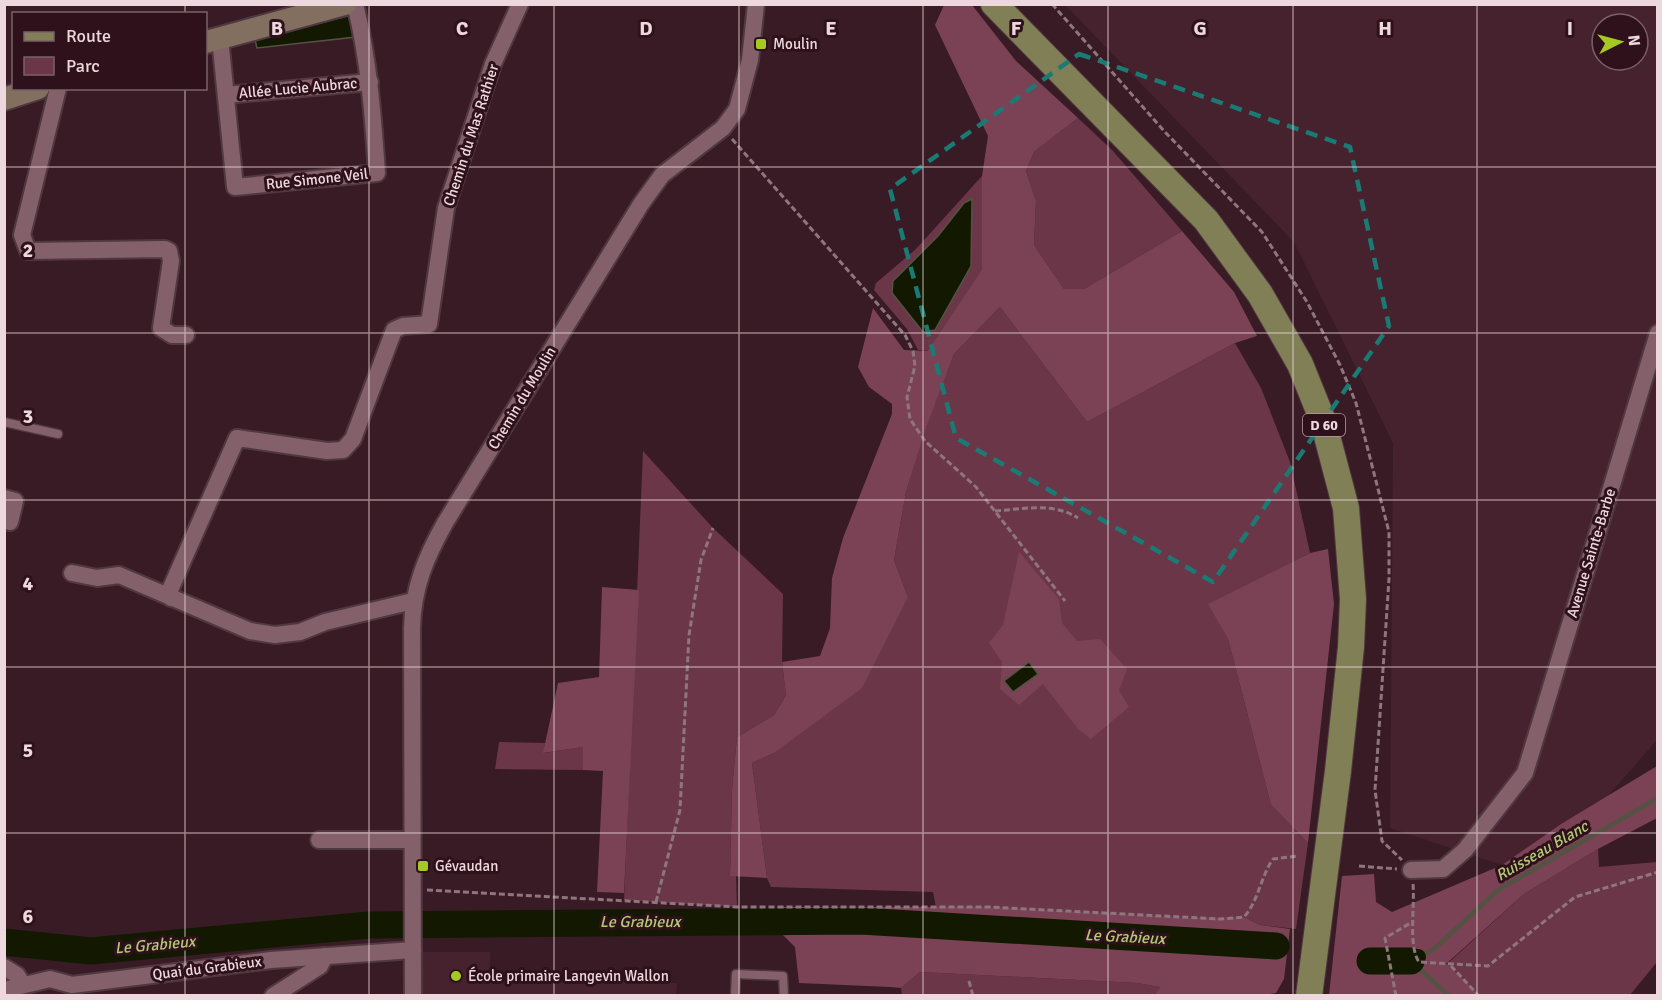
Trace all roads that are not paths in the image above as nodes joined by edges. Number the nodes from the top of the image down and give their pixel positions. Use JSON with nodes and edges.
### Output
{"nodes":[{"id":1,"x":345,"y":4,"type":"edge"},
{"id":2,"x":355,"y":4,"type":"edge"},
{"id":3,"x":520,"y":4,"type":"edge"},
{"id":4,"x":756,"y":4,"type":"edge"},
{"id":5,"x":994,"y":4,"type":"edge"},
{"id":6,"x":213,"y":40,"type":"edge"},
{"id":7,"x":370,"y":82,"type":"junction"},
{"id":8,"x":32,"y":90,"type":"edge"},
{"id":9,"x":58,"y":90,"type":"edge"},
{"id":10,"x":226,"y":95,"type":"junction"},
{"id":11,"x":4,"y":99,"type":"edge"},
{"id":12,"x":1658,"y":333,"type":"edge"},
{"id":13,"x":186,"y":335,"type":"dead end"},
{"id":14,"x":4,"y":422,"type":"edge"},
{"id":15,"x":58,"y":434,"type":"dead end"},
{"id":16,"x":4,"y":498,"type":"edge"},
{"id":17,"x":4,"y":520,"type":"edge"},
{"id":18,"x":72,"y":573,"type":"dead end"},
{"id":19,"x":171,"y":598,"type":"junction"},
{"id":20,"x":413,"y":601,"type":"junction"},
{"id":21,"x":319,"y":840,"type":"dead end"},
{"id":22,"x":412,"y":840,"type":"junction"},
{"id":23,"x":1411,"y":870,"type":"road end"},
{"id":24,"x":413,"y":945,"type":"junction"},
{"id":25,"x":325,"y":956,"type":"junction"},
{"id":26,"x":1314,"y":959,"type":"junction"},
{"id":27,"x":4,"y":967,"type":"edge"},
{"id":28,"x":22,"y":985,"type":"junction"},
{"id":29,"x":72,"y":985,"type":"junction"},
{"id":30,"x":4,"y":990,"type":"edge"},
{"id":31,"x":54,"y":996,"type":"edge"},
{"id":32,"x":273,"y":996,"type":"edge"},
{"id":33,"x":413,"y":996,"type":"edge"},
{"id":34,"x":735,"y":996,"type":"edge"},
{"id":35,"x":784,"y":996,"type":"edge"},
{"id":36,"x":1295,"y":996,"type":"edge"},
{"id":37,"x":1310,"y":996,"type":"edge"}],
"edges":[{"from":1,"to":6,"type":"main road"},
{"from":2,"to":7,"type":"street","name":"Rue Simone Veil"},
{"from":3,"to":19,"type":"street","name":"Chemin du Mas Rathier"},
{"from":4,"to":20,"type":"street","name":"Chemin du Moulin"},
{"from":5,"to":26,"type":"main road","number":"D 60"},
{"from":6,"to":10,"type":"street","name":"Rue Simone Veil"},
{"from":7,"to":10,"type":"street","name":"Allée Lucie Aubrac"},
{"from":7,"to":10,"type":"street","name":"Rue Simone Veil"},
{"from":8,"to":11,"type":"main road"},
{"from":9,"to":13,"type":"street"},
{"from":12,"to":23,"type":"street","name":"Avenue Sainte-Barbe"},
{"from":14,"to":15,"type":"lane"},
{"from":16,"to":17,"type":"street"},
{"from":18,"to":19,"type":"street"},
{"from":19,"to":20,"type":"street"},
{"from":20,"to":22,"type":"street","name":"Chemin du Moulin"},
{"from":21,"to":22,"type":"street"},
{"from":22,"to":24,"type":"street","name":"Chemin du Moulin"},
{"from":24,"to":25,"type":"street","name":"Quai du Grabieux"},
{"from":24,"to":33,"type":"street","name":"Chemin du Moulin"},
{"from":25,"to":29,"type":"street","name":"Quai du Grabieux"},
{"from":25,"to":32,"type":"street"},
{"from":26,"to":36,"type":"main road"},
{"from":26,"to":37,"type":"main road","number":"D 60"},
{"from":27,"to":28,"type":"street"},
{"from":28,"to":29,"type":"street","name":"Quai du Grabieux"},
{"from":28,"to":30,"type":"street","name":"Quai du Grabieux"},
{"from":29,"to":31,"type":"street"},
{"from":34,"to":35,"type":"lane"}]}
